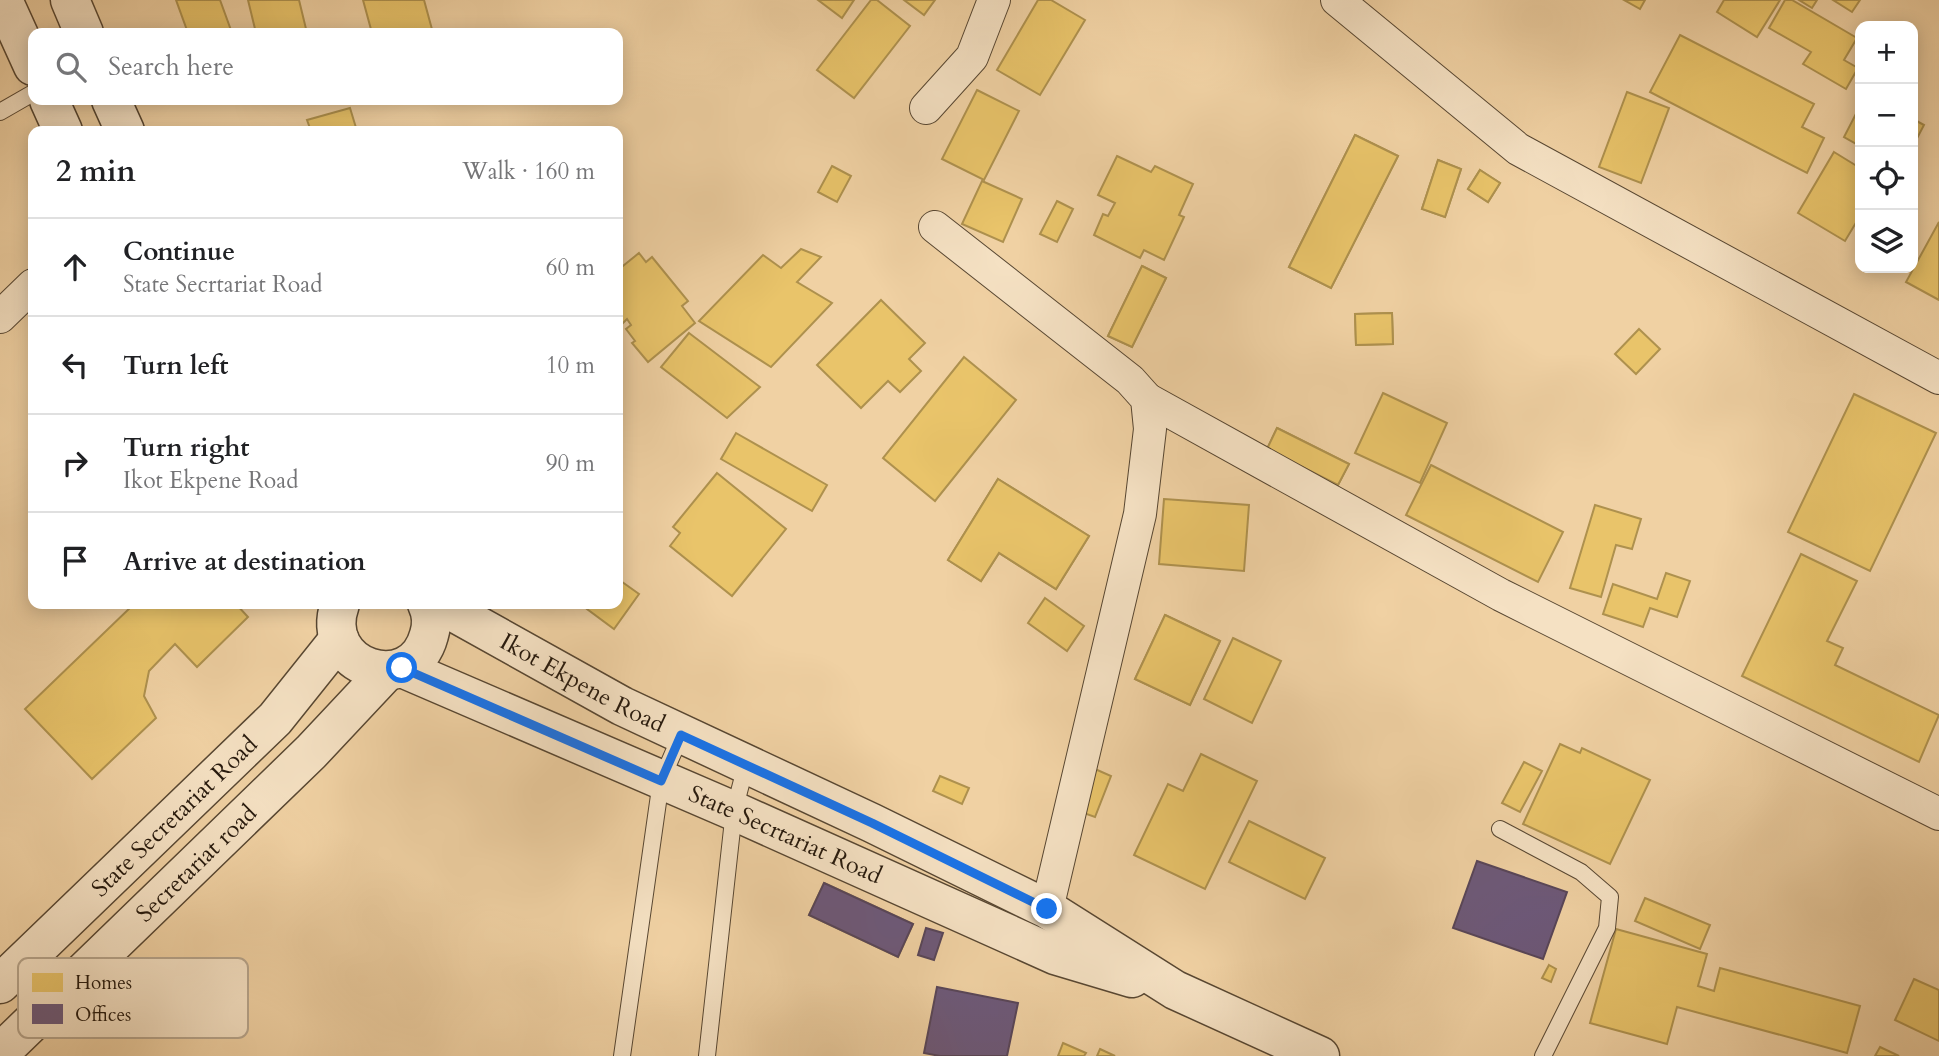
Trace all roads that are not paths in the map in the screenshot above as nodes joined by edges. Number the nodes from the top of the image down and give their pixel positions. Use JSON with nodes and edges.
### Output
{"nodes":[{"id":1,"x":3,"y":0,"type":"edge"},
{"id":2,"x":70,"y":0,"type":"edge"},
{"id":3,"x":994,"y":0,"type":"edge"},
{"id":4,"x":1337,"y":0,"type":"edge"},
{"id":5,"x":82,"y":28,"type":"edge"},
{"id":6,"x":28,"y":55,"type":"edge"},
{"id":7,"x":28,"y":96,"type":"edge"},
{"id":8,"x":50,"y":105,"type":"edge"},
{"id":9,"x":113,"y":105,"type":"edge"},
{"id":10,"x":926,"y":108,"type":"dead end"},
{"id":11,"x":0,"y":112,"type":"edge"},
{"id":12,"x":61,"y":126,"type":"edge"},
{"id":13,"x":123,"y":126,"type":"edge"},
{"id":14,"x":934,"y":227,"type":"dead end"},
{"id":15,"x":28,"y":290,"type":"edge"},
{"id":16,"x":0,"y":317,"type":"edge"},
{"id":17,"x":1939,"y":378,"type":"edge"},
{"id":18,"x":1147,"y":399,"type":"junction"},
{"id":19,"x":428,"y":609,"type":"edge"},
{"id":20,"x":448,"y":609,"type":"edge"},
{"id":21,"x":334,"y":618,"type":"edge"},
{"id":22,"x":395,"y":669,"type":"junction"},
{"id":23,"x":681,"y":735,"type":"junction"},
{"id":24,"x":746,"y":765,"type":"junction"},
{"id":25,"x":661,"y":781,"type":"junction"},
{"id":26,"x":734,"y":811,"type":"junction"},
{"id":27,"x":1939,"y":814,"type":"edge"},
{"id":28,"x":1500,"y":829,"type":"dead end"},
{"id":29,"x":1047,"y":909,"type":"junction"},
{"id":30,"x":27,"y":958,"type":"edge"},
{"id":31,"x":98,"y":958,"type":"edge"},
{"id":32,"x":18,"y":967,"type":"edge"},
{"id":33,"x":0,"y":984,"type":"edge"},
{"id":34,"x":1175,"y":990,"type":"junction"},
{"id":35,"x":18,"y":1036,"type":"edge"},
{"id":36,"x":0,"y":1053,"type":"edge"},
{"id":37,"x":622,"y":1056,"type":"edge"},
{"id":38,"x":707,"y":1056,"type":"edge"},
{"id":39,"x":1320,"y":1056,"type":"edge"},
{"id":40,"x":1543,"y":1056,"type":"edge"}],
"edges":[{"from":1,"to":6,"type":"street"},
{"from":2,"to":5,"type":"street"},
{"from":3,"to":10,"type":"street"},
{"from":4,"to":17,"type":"street"},
{"from":7,"to":11,"type":"lane"},
{"from":8,"to":12,"type":"street"},
{"from":9,"to":13,"type":"street"},
{"from":14,"to":18,"type":"street"},
{"from":15,"to":16,"type":"street"},
{"from":18,"to":27,"type":"street"},
{"from":18,"to":29,"type":"street"},
{"from":19,"to":22,"type":"street","name":"Secretariat road"},
{"from":20,"to":23,"type":"street","name":"Ikot Ekpene Road"},
{"from":21,"to":22,"type":"street","name":"State Secrtariat Road"},
{"from":21,"to":30,"type":"street","name":"State Secretariat Road"},
{"from":22,"to":25,"type":"street","name":"State Secrtariat Road"},
{"from":22,"to":31,"type":"street","name":"Secretariat road"},
{"from":23,"to":24,"type":"street","name":"Ikot Ekpene Road"},
{"from":23,"to":25,"type":"lane"},
{"from":24,"to":26,"type":"lane"},
{"from":24,"to":29,"type":"street","name":"Ikot Ekpene Road"},
{"from":25,"to":26,"type":"street","name":"State Secrtariat Road"},
{"from":25,"to":37,"type":"lane"},
{"from":26,"to":34,"type":"street","name":"State Secrtariat Road"},
{"from":26,"to":38,"type":"lane"},
{"from":28,"to":40,"type":"lane"},
{"from":29,"to":34,"type":"street","name":"Ikot Ekpene Road"},
{"from":32,"to":33,"type":"street","name":"State Secretariat Road"},
{"from":34,"to":39,"type":"street"},
{"from":35,"to":36,"type":"street","name":"Secretariat road"}]}
